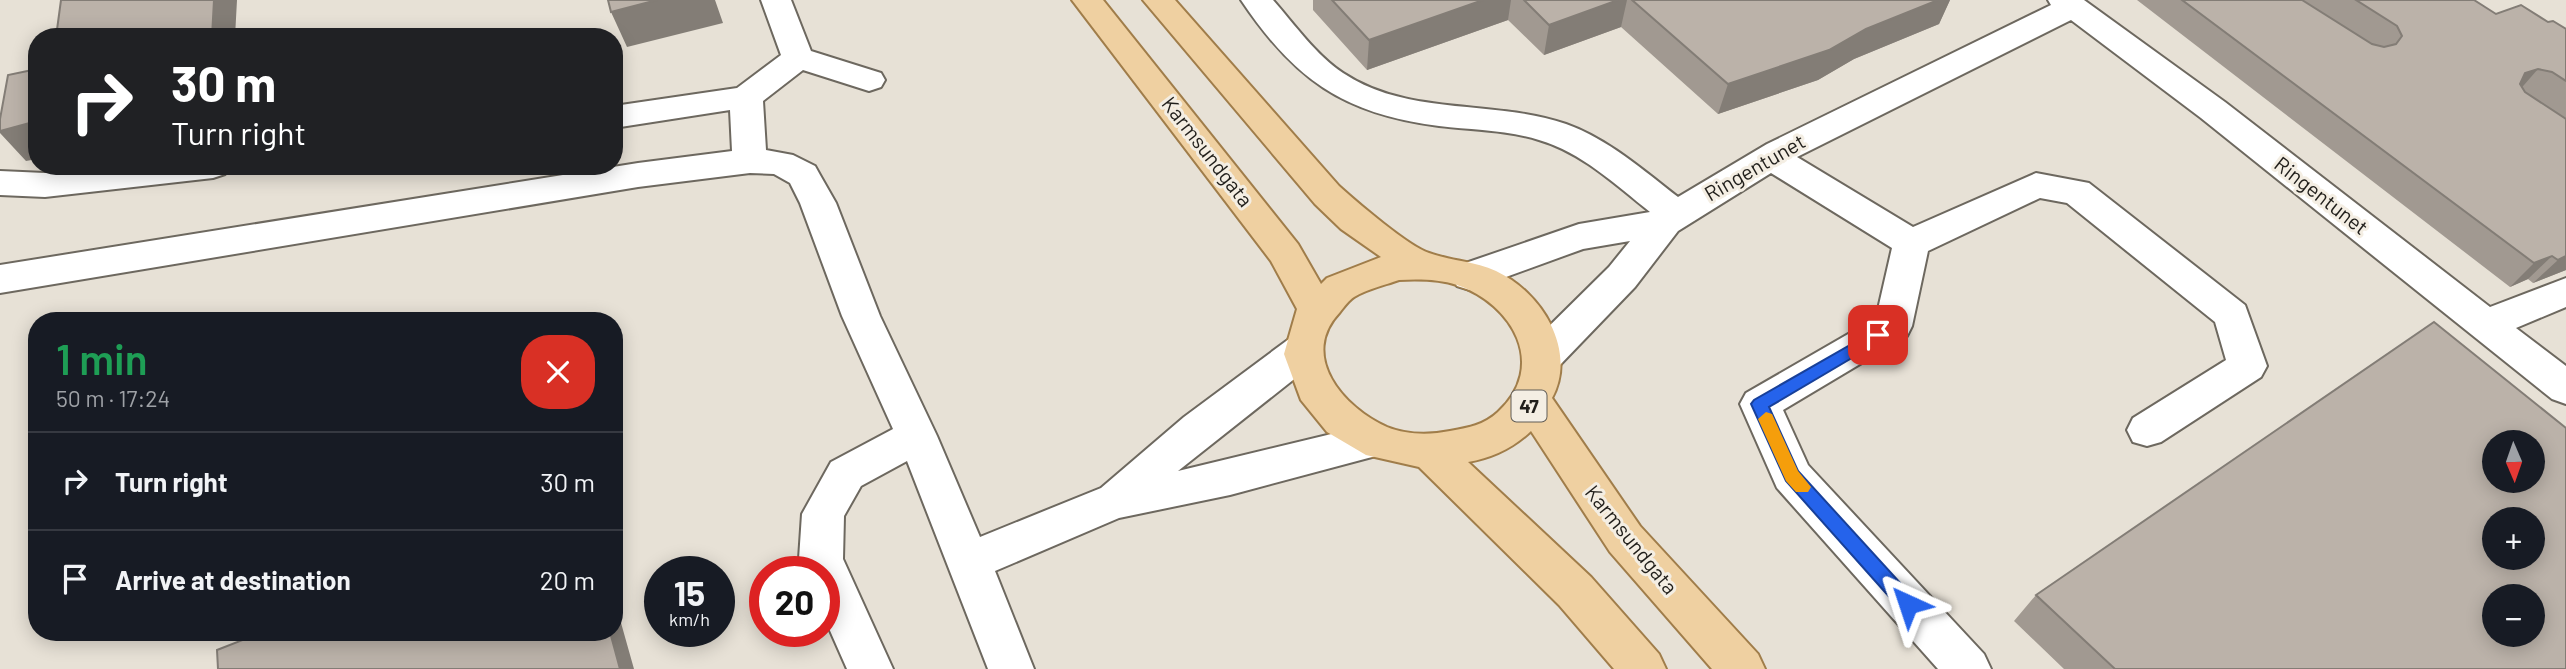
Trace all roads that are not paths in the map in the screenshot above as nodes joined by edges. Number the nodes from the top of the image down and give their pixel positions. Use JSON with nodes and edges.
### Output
{"nodes":[{"id":1,"x":776,"y":0,"type":"edge"},
{"id":2,"x":1087,"y":0,"type":"edge"},
{"id":3,"x":1158,"y":0,"type":"edge"},
{"id":4,"x":1256,"y":0,"type":"edge"},
{"id":5,"x":2068,"y":3,"type":"edge"},
{"id":6,"x":798,"y":58,"type":"junction"},
{"id":7,"x":869,"y":80,"type":"dead end"},
{"id":8,"x":746,"y":97,"type":"junction"},
{"id":9,"x":623,"y":116,"type":"edge"},
{"id":10,"x":1771,"y":157,"type":"junction"},
{"id":11,"x":750,"y":161,"type":"junction"},
{"id":12,"x":133,"y":175,"type":"edge"},
{"id":13,"x":0,"y":183,"type":"edge"},
{"id":14,"x":1671,"y":218,"type":"junction"},
{"id":15,"x":1911,"y":243,"type":"junction"},
{"id":16,"x":1420,"y":266,"type":"junction"},
{"id":17,"x":1471,"y":276,"type":"junction"},
{"id":18,"x":0,"y":279,"type":"edge"},
{"id":19,"x":2566,"y":292,"type":"edge"},
{"id":20,"x":1316,"y":310,"type":"junction"},
{"id":21,"x":2484,"y":325,"type":"junction"},
{"id":22,"x":1303,"y":350,"type":"junction"},
{"id":23,"x":1543,"y":358,"type":"junction"},
{"id":24,"x":2566,"y":388,"type":"edge"},
{"id":25,"x":1533,"y":402,"type":"junction"},
{"id":26,"x":2147,"y":430,"type":"dead end"},
{"id":27,"x":917,"y":436,"type":"junction"},
{"id":28,"x":1373,"y":441,"type":"junction"},
{"id":29,"x":1430,"y":452,"type":"junction"},
{"id":30,"x":1114,"y":501,"type":"junction"},
{"id":31,"x":969,"y":562,"type":"junction"},
{"id":32,"x":870,"y":669,"type":"edge"},
{"id":33,"x":1012,"y":669,"type":"edge"},
{"id":34,"x":1643,"y":669,"type":"edge"},
{"id":35,"x":1742,"y":669,"type":"edge"},
{"id":36,"x":1968,"y":669,"type":"edge"}],
"edges":[{"from":1,"to":6,"type":"street"},
{"from":2,"to":20,"type":"main road","name":"Karmsundgata"},
{"from":3,"to":16,"type":"main road","number":"47"},
{"from":4,"to":14,"type":"street"},
{"from":5,"to":10,"type":"street","name":"Ringentunet"},
{"from":5,"to":21,"type":"street","name":"Ringentunet"},
{"from":6,"to":7,"type":"street"},
{"from":6,"to":8,"type":"street"},
{"from":8,"to":9,"type":"street"},
{"from":8,"to":11,"type":"street"},
{"from":10,"to":14,"type":"street","name":"Ringentunet"},
{"from":10,"to":15,"type":"street"},
{"from":11,"to":18,"type":"street"},
{"from":11,"to":27,"type":"street"},
{"from":12,"to":13,"type":"street"},
{"from":14,"to":17,"type":"street","name":"Ringentunet"},
{"from":14,"to":23,"type":"street","name":"Ringentunet"},
{"from":15,"to":26,"type":"street"},
{"from":15,"to":36,"type":"street"},
{"from":16,"to":17,"type":"main road","number":"47"},
{"from":16,"to":20,"type":"main road","number":"47"},
{"from":17,"to":23,"type":"main road","number":"47"},
{"from":19,"to":21,"type":"street"},
{"from":20,"to":22,"type":"main road","number":"47"},
{"from":21,"to":24,"type":"street","name":"Ringentunet"},
{"from":22,"to":28,"type":"main road","number":"47"},
{"from":22,"to":30,"type":"street"},
{"from":23,"to":25,"type":"main road","number":"47"},
{"from":25,"to":29,"type":"main road","number":"47"},
{"from":25,"to":35,"type":"main road","name":"Karmsundgata","number":"47"},
{"from":27,"to":31,"type":"street"},
{"from":27,"to":32,"type":"street"},
{"from":28,"to":29,"type":"main road","number":"47"},
{"from":28,"to":30,"type":"street"},
{"from":29,"to":34,"type":"main road"},
{"from":30,"to":31,"type":"street"},
{"from":31,"to":33,"type":"street"}]}
